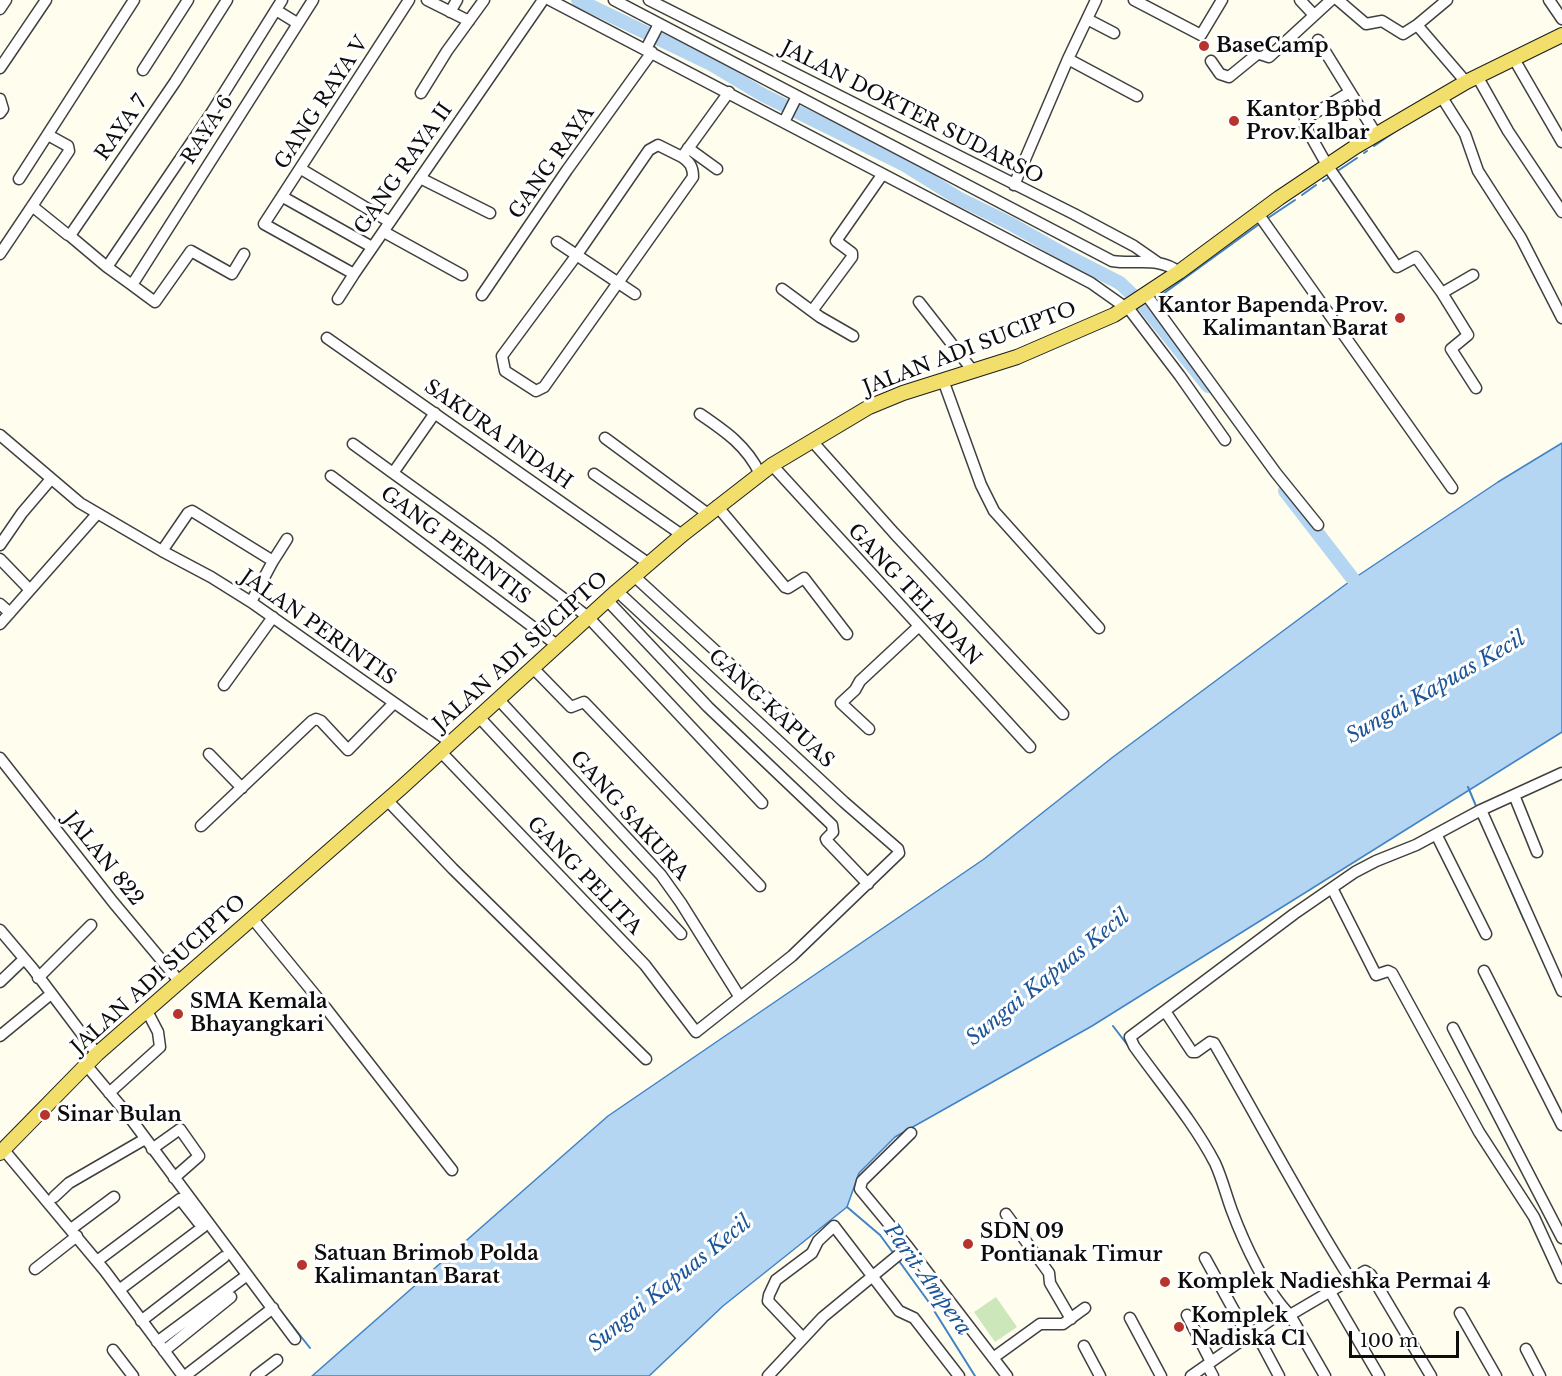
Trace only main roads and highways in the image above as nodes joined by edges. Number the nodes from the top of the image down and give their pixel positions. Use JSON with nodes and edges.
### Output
{"nodes":[{"id":1,"x":1562,"y":34,"type":"edge"},
{"id":2,"x":2,"y":1151,"type":"edge"}],
"edges":[{"from":1,"to":2,"type":"main road","name":"JALAN ADI SUCIPTO"}]}
